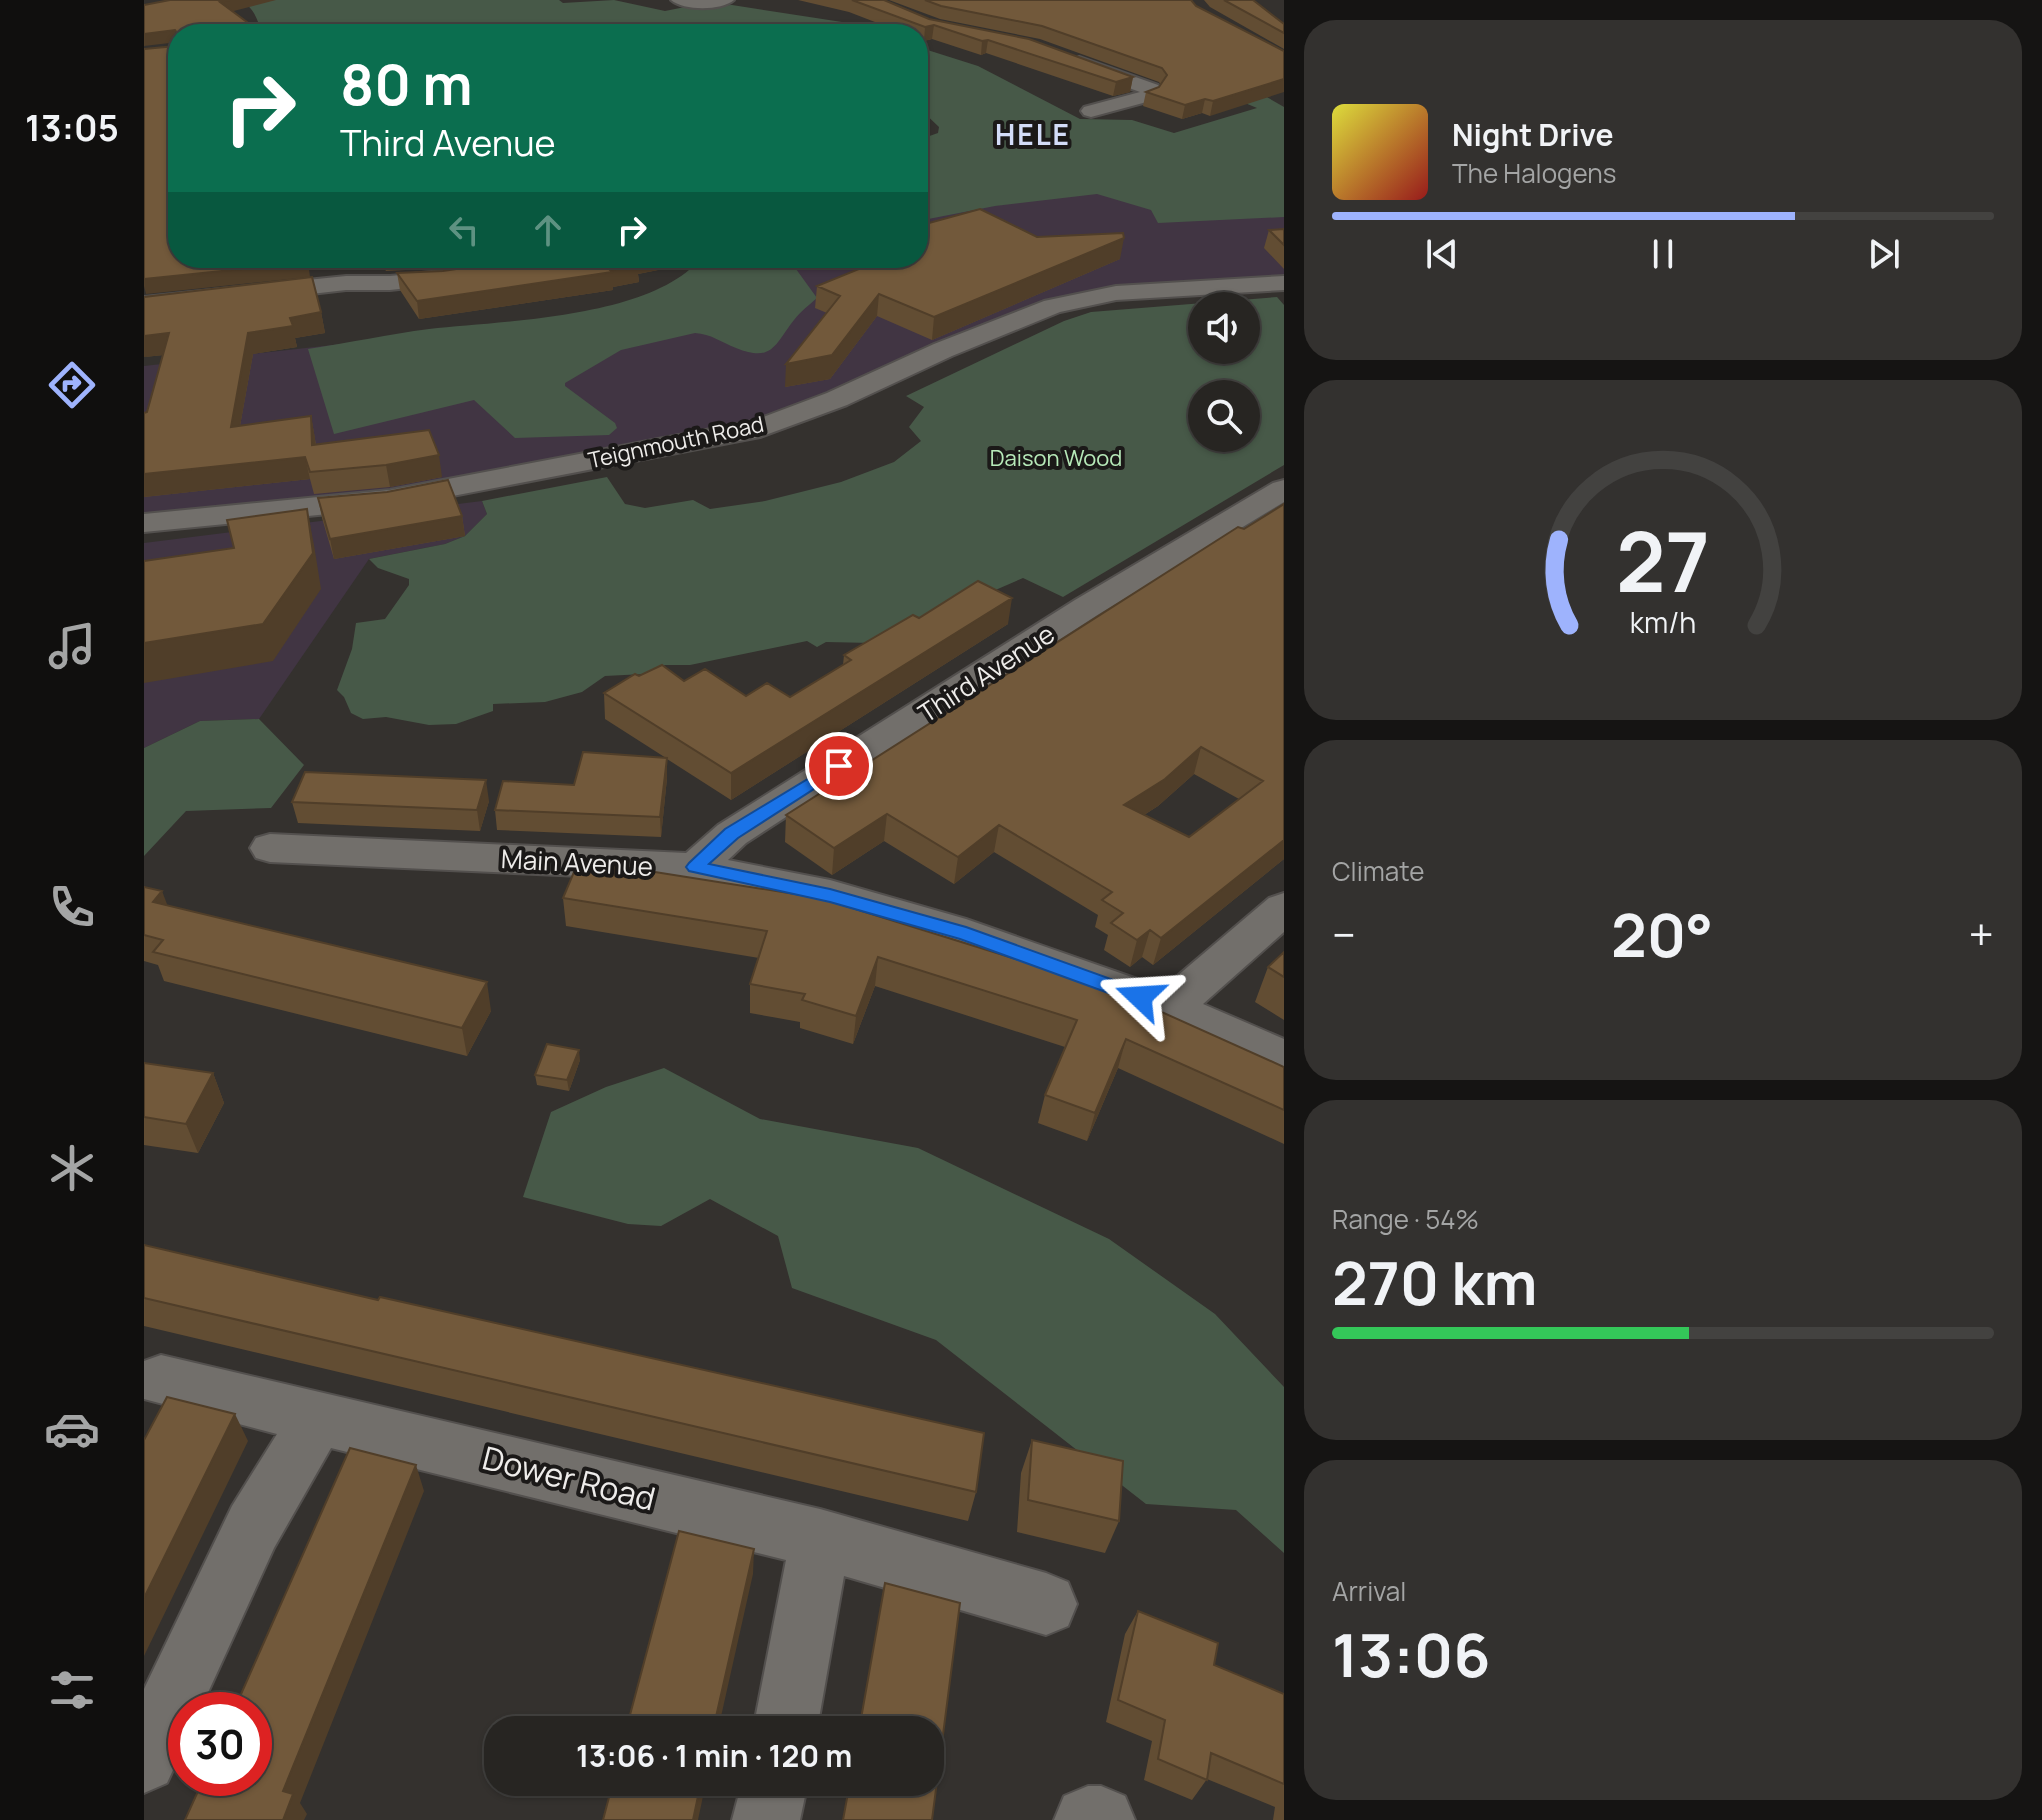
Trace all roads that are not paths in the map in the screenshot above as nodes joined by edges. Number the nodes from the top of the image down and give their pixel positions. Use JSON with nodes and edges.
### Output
{"nodes":[{"id":1,"x":679,"y":0,"type":"edge"},
{"id":2,"x":726,"y":0,"type":"edge"},
{"id":3,"x":1071,"y":55,"type":"edge"},
{"id":4,"x":1091,"y":111,"type":"dead end"},
{"id":5,"x":472,"y":274,"type":"edge"},
{"id":6,"x":1284,"y":283,"type":"edge"},
{"id":7,"x":144,"y":305,"type":"edge"},
{"id":8,"x":1284,"y":489,"type":"edge"},
{"id":9,"x":144,"y":523,"type":"edge"},
{"id":10,"x":270,"y":848,"type":"dead end"},
{"id":11,"x":695,"y":867,"type":"junction"},
{"id":12,"x":1284,"y":908,"type":"edge"},
{"id":13,"x":1169,"y":1008,"type":"junction"},
{"id":14,"x":1284,"y":1059,"type":"edge"},
{"id":15,"x":161,"y":1380,"type":"dead end"},
{"id":16,"x":318,"y":1418,"type":"junction"},
{"id":17,"x":820,"y":1539,"type":"junction"},
{"id":18,"x":1046,"y":1604,"type":"dead end"},
{"id":19,"x":788,"y":1716,"type":"edge"},
{"id":20,"x":144,"y":1760,"type":"edge"},
{"id":21,"x":772,"y":1796,"type":"edge"},
{"id":22,"x":766,"y":1820,"type":"edge"},
{"id":23,"x":1088,"y":1820,"type":"edge"},
{"id":24,"x":1101,"y":1820,"type":"edge"}],
"edges":[{"from":1,"to":2,"type":"street"},
{"from":3,"to":4,"type":"street"},
{"from":5,"to":7,"type":"street"},
{"from":6,"to":9,"type":"street","name":"Teignmouth Road"},
{"from":8,"to":11,"type":"street","name":"Third Avenue"},
{"from":10,"to":11,"type":"street","name":"Main Avenue"},
{"from":11,"to":13,"type":"street","name":"Main Avenue"},
{"from":12,"to":13,"type":"street"},
{"from":13,"to":14,"type":"street","name":"Main Avenue"},
{"from":15,"to":16,"type":"street","name":"Dower Road"},
{"from":16,"to":17,"type":"street","name":"Dower Road"},
{"from":16,"to":20,"type":"street"},
{"from":17,"to":18,"type":"street","name":"Dower Road"},
{"from":17,"to":19,"type":"street"},
{"from":21,"to":22,"type":"street"},
{"from":23,"to":24,"type":"street"}]}
